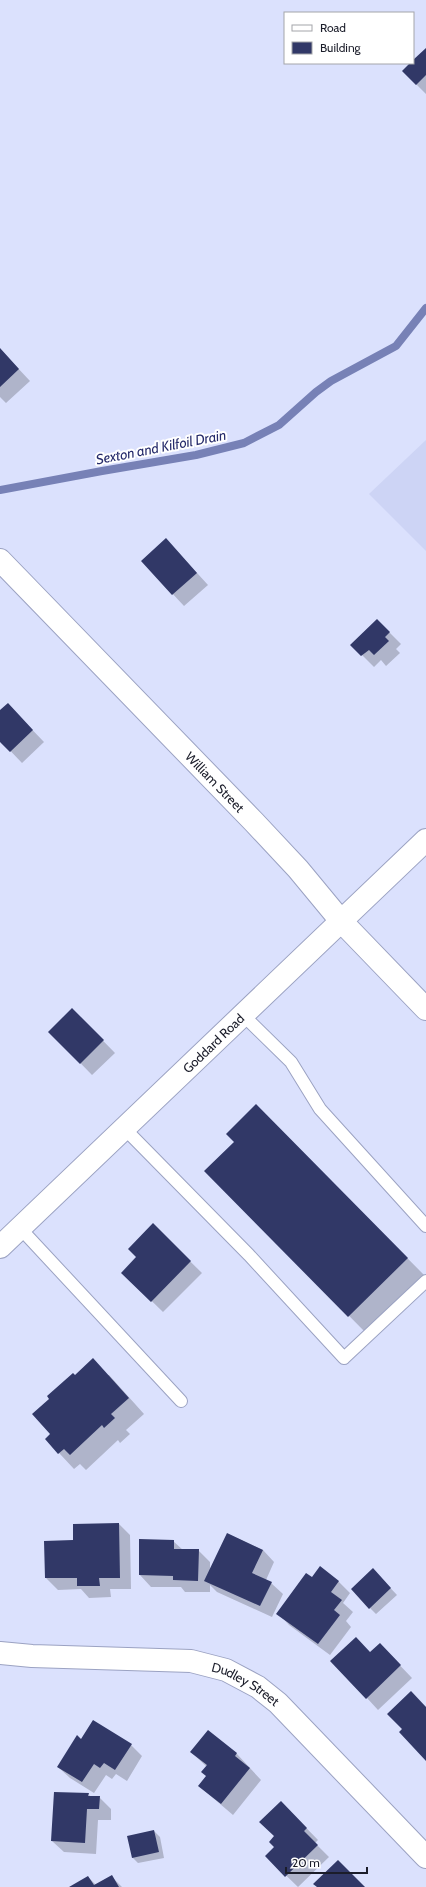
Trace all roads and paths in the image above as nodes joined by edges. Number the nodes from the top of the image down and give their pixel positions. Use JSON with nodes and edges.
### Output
{"nodes":[{"id":1,"x":0,"y":560,"type":"edge"},
{"id":2,"x":426,"y":840,"type":"edge"},
{"id":3,"x":341,"y":921,"type":"junction"},
{"id":4,"x":426,"y":1009,"type":"edge"},
{"id":5,"x":243,"y":1015,"type":"junction"},
{"id":6,"x":125,"y":1129,"type":"junction"},
{"id":7,"x":426,"y":1226,"type":"edge"},
{"id":8,"x":20,"y":1228,"type":"junction"},
{"id":9,"x":0,"y":1247,"type":"edge"},
{"id":10,"x":426,"y":1281,"type":"edge"},
{"id":11,"x":181,"y":1401,"type":"dead end"},
{"id":12,"x":0,"y":1653,"type":"edge"},
{"id":13,"x":426,"y":1857,"type":"edge"}],
"edges":[{"from":1,"to":3,"type":"street","name":"William Street"},
{"from":2,"to":3,"type":"street","name":"Goddard Road"},
{"from":3,"to":4,"type":"street","name":"William Street"},
{"from":3,"to":5,"type":"street","name":"Goddard Road"},
{"from":5,"to":6,"type":"street","name":"Goddard Road"},
{"from":5,"to":7,"type":"lane"},
{"from":6,"to":8,"type":"street","name":"Goddard Road"},
{"from":6,"to":10,"type":"lane"},
{"from":8,"to":9,"type":"street","name":"Goddard Road"},
{"from":8,"to":11,"type":"lane"},
{"from":12,"to":13,"type":"street","name":"Dudley Street"}]}
